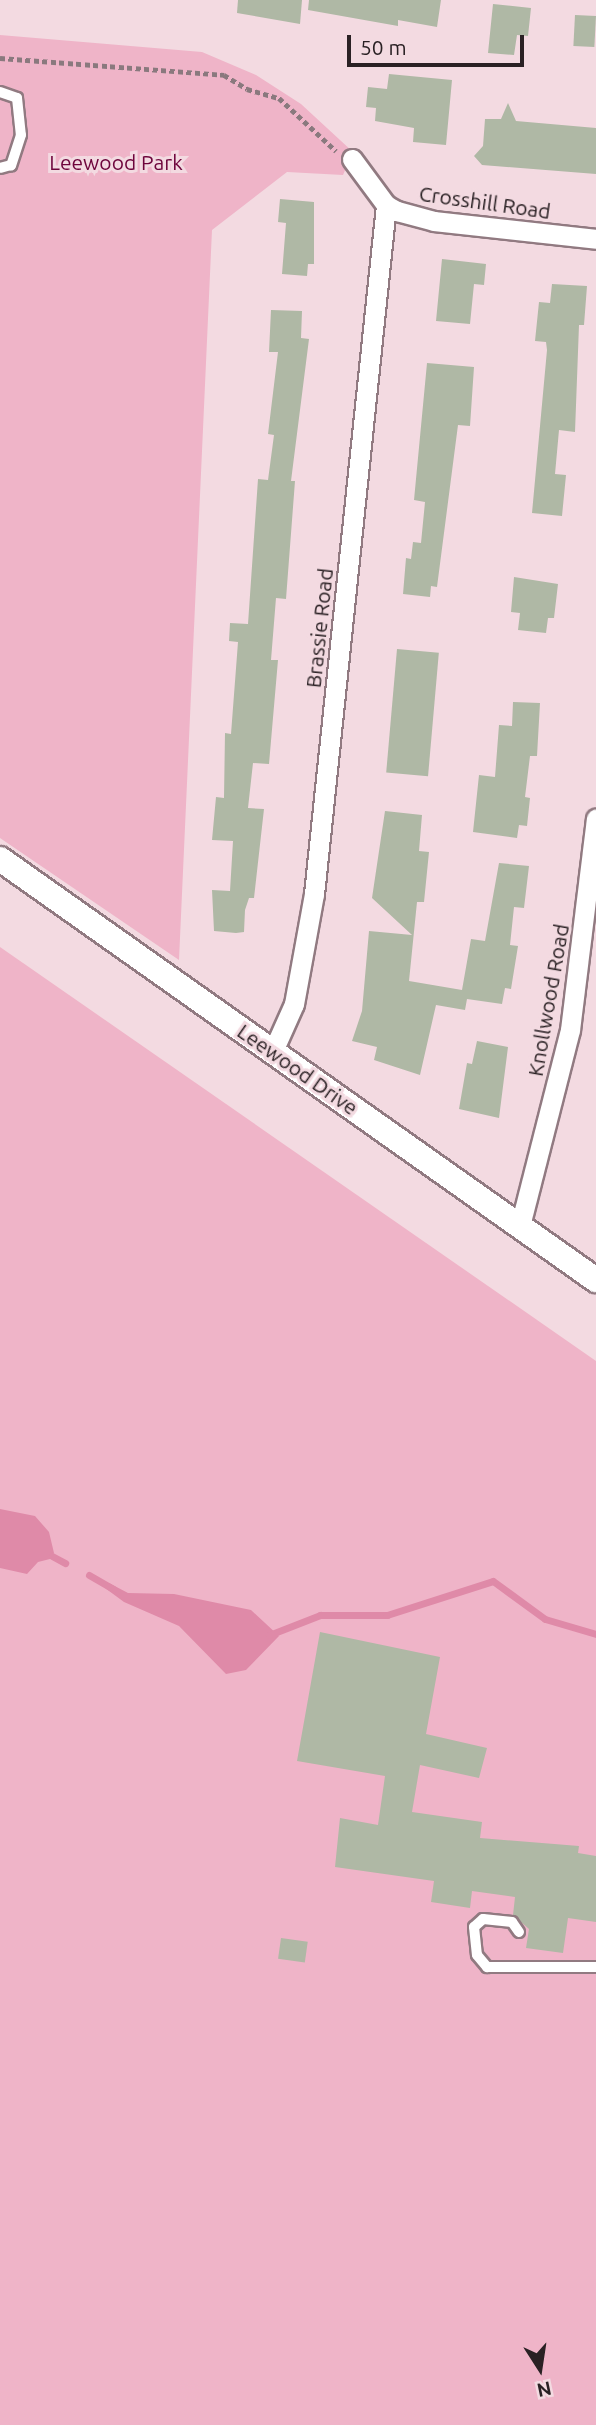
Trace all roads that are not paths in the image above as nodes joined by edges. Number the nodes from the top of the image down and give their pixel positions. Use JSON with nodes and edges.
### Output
{"nodes":[{"id":1,"x":0,"y":92,"type":"edge"},
{"id":2,"x":352,"y":159,"type":"road end"},
{"id":3,"x":0,"y":168,"type":"edge"},
{"id":4,"x":386,"y":205,"type":"junction"},
{"id":5,"x":596,"y":239,"type":"edge"},
{"id":6,"x":596,"y":819,"type":"edge"},
{"id":7,"x":0,"y":859,"type":"edge"},
{"id":8,"x":273,"y":1051,"type":"junction"},
{"id":9,"x":520,"y":1226,"type":"junction"},
{"id":10,"x":596,"y":1280,"type":"edge"},
{"id":11,"x":519,"y":1932,"type":"dead end"},
{"id":12,"x":596,"y":1967,"type":"edge"}],
"edges":[{"from":1,"to":3,"type":"lane"},
{"from":2,"to":4,"type":"street","name":"Crosshill Road"},
{"from":4,"to":5,"type":"street","name":"Crosshill Road"},
{"from":4,"to":8,"type":"street","name":"Brassie Road"},
{"from":6,"to":9,"type":"street","name":"Knollwood Road"},
{"from":7,"to":8,"type":"street","name":"Leewood Drive"},
{"from":8,"to":9,"type":"street","name":"Leewood Drive"},
{"from":9,"to":10,"type":"street","name":"Leewood Drive"},
{"from":11,"to":12,"type":"lane"}]}
